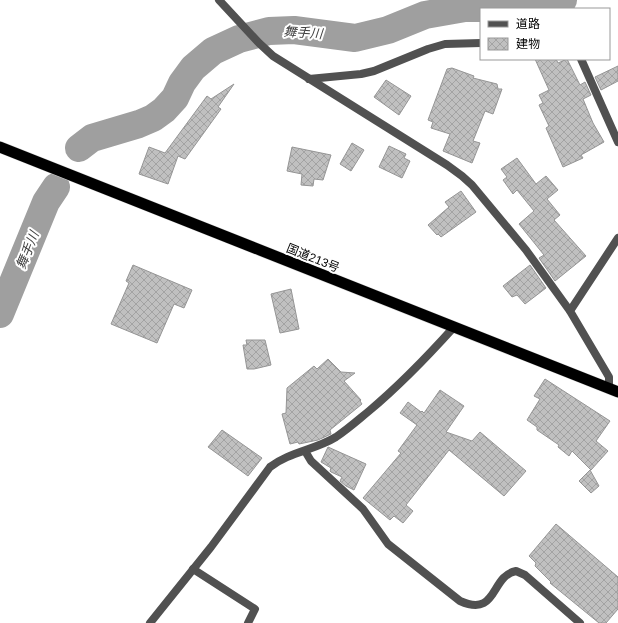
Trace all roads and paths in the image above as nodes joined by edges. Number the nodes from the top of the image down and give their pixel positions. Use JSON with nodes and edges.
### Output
{"nodes":[{"id":1,"x":219,"y":0,"type":"edge"},
{"id":2,"x":480,"y":43,"type":"edge"},
{"id":3,"x":581,"y":60,"type":"edge"},
{"id":4,"x":309,"y":78,"type":"junction"},
{"id":5,"x":618,"y":142,"type":"edge"},
{"id":6,"x":0,"y":147,"type":"edge"},
{"id":7,"x":618,"y":238,"type":"edge"},
{"id":8,"x":615,"y":246,"type":"edge"},
{"id":9,"x":570,"y":311,"type":"junction"},
{"id":10,"x":454,"y":327,"type":"junction"},
{"id":11,"x":614,"y":390,"type":"edge"},
{"id":12,"x":305,"y":451,"type":"junction"},
{"id":13,"x":193,"y":569,"type":"junction"},
{"id":14,"x":150,"y":623,"type":"edge"},
{"id":15,"x":248,"y":623,"type":"edge"},
{"id":16,"x":580,"y":623,"type":"edge"}],
"edges":[{"from":1,"to":4,"type":"street"},
{"from":2,"to":4,"type":"street"},
{"from":3,"to":5,"type":"street"},
{"from":4,"to":9,"type":"street"},
{"from":6,"to":10,"type":"highway","name":"国道213号"},
{"from":7,"to":8,"type":"street"},
{"from":8,"to":9,"type":"street"},
{"from":9,"to":11,"type":"street"},
{"from":10,"to":11,"type":"highway","name":"国道213号"},
{"from":10,"to":12,"type":"street"},
{"from":12,"to":13,"type":"street"},
{"from":12,"to":16,"type":"street"},
{"from":13,"to":14,"type":"street"},
{"from":13,"to":15,"type":"street"}]}
